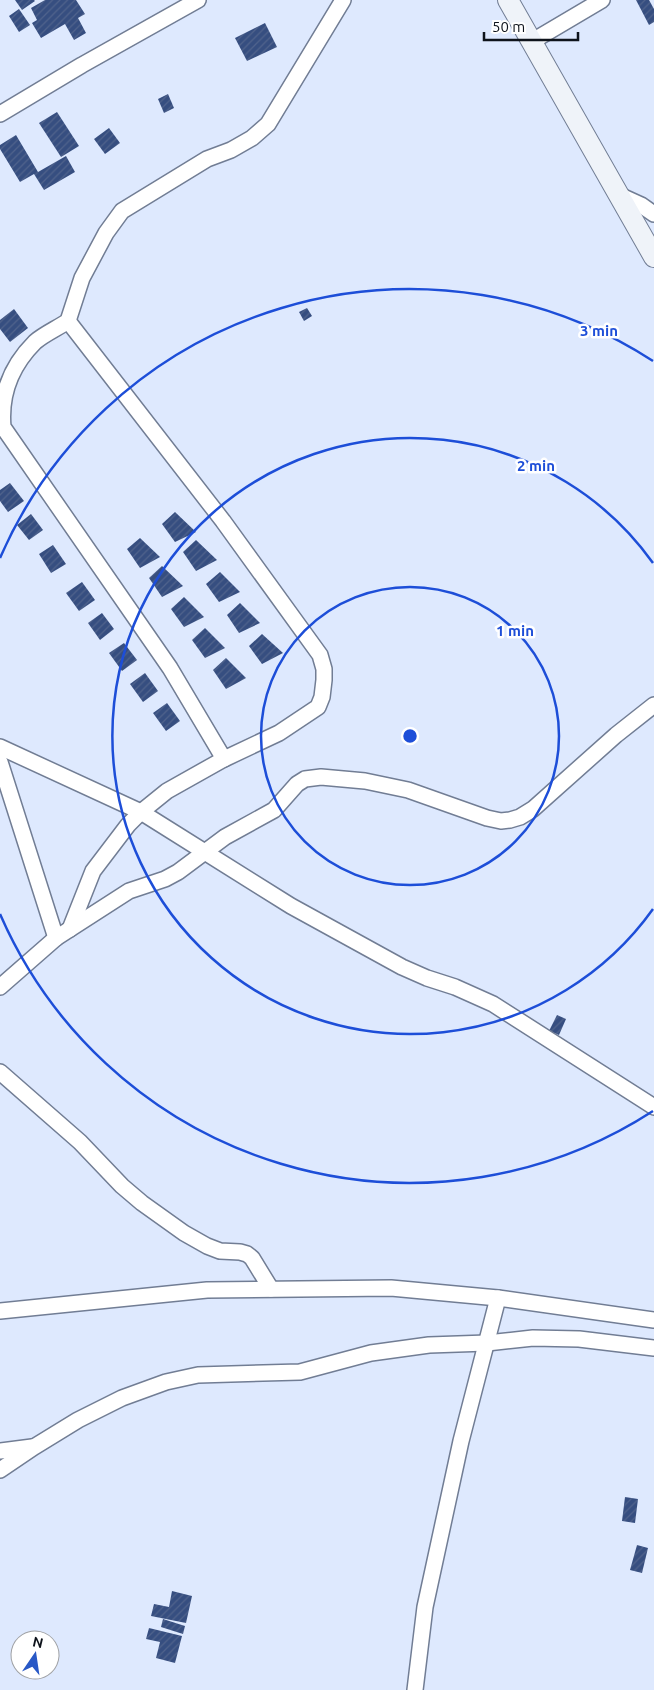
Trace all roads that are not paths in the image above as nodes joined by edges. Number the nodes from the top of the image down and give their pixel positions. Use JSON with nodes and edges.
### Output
{"nodes":[{"id":1,"x":198,"y":0,"type":"edge"},
{"id":2,"x":343,"y":0,"type":"edge"},
{"id":3,"x":508,"y":0,"type":"edge"},
{"id":4,"x":602,"y":0,"type":"edge"},
{"id":5,"x":532,"y":42,"type":"junction"},
{"id":6,"x":0,"y":114,"type":"edge"},
{"id":7,"x":620,"y":195,"type":"junction"},
{"id":8,"x":654,"y":214,"type":"edge"},
{"id":9,"x":654,"y":257,"type":"edge"},
{"id":10,"x":68,"y":321,"type":"junction"},
{"id":11,"x":1,"y":408,"type":"edge"},
{"id":12,"x":654,"y":705,"type":"edge"},
{"id":13,"x":0,"y":747,"type":"edge"},
{"id":14,"x":224,"y":759,"type":"junction"},
{"id":15,"x":0,"y":762,"type":"edge"},
{"id":16,"x":141,"y":812,"type":"junction"},
{"id":17,"x":204,"y":853,"type":"junction"},
{"id":18,"x":70,"y":929,"type":"junction"},
{"id":19,"x":56,"y":938,"type":"junction"},
{"id":20,"x":0,"y":987,"type":"edge"},
{"id":21,"x":0,"y":1072,"type":"edge"},
{"id":22,"x":654,"y":1108,"type":"edge"},
{"id":23,"x":271,"y":1289,"type":"junction"},
{"id":24,"x":498,"y":1298,"type":"junction"},
{"id":25,"x":0,"y":1311,"type":"edge"},
{"id":26,"x":654,"y":1320,"type":"edge"},
{"id":27,"x":487,"y":1342,"type":"junction"},
{"id":28,"x":654,"y":1348,"type":"edge"},
{"id":29,"x":34,"y":1446,"type":"junction"},
{"id":30,"x":0,"y":1450,"type":"edge"},
{"id":31,"x":0,"y":1470,"type":"edge"},
{"id":32,"x":415,"y":1690,"type":"edge"}],
"edges":[{"from":1,"to":6,"type":"street"},
{"from":2,"to":10,"type":"street"},
{"from":3,"to":5,"type":"main road"},
{"from":4,"to":5,"type":"street"},
{"from":5,"to":7,"type":"main road"},
{"from":7,"to":8,"type":"street"},
{"from":7,"to":9,"type":"main road"},
{"from":10,"to":11,"type":"street"},
{"from":10,"to":14,"type":"street"},
{"from":11,"to":14,"type":"street"},
{"from":12,"to":17,"type":"street"},
{"from":13,"to":16,"type":"street"},
{"from":14,"to":16,"type":"street"},
{"from":15,"to":19,"type":"street"},
{"from":16,"to":17,"type":"street"},
{"from":16,"to":18,"type":"street"},
{"from":17,"to":18,"type":"street"},
{"from":17,"to":22,"type":"street"},
{"from":18,"to":19,"type":"street"},
{"from":19,"to":20,"type":"street"},
{"from":21,"to":23,"type":"street"},
{"from":23,"to":24,"type":"street"},
{"from":23,"to":25,"type":"street"},
{"from":24,"to":26,"type":"street"},
{"from":24,"to":27,"type":"street"},
{"from":27,"to":28,"type":"street"},
{"from":27,"to":29,"type":"street"},
{"from":27,"to":32,"type":"street"},
{"from":29,"to":30,"type":"street"},
{"from":29,"to":31,"type":"street"}]}
